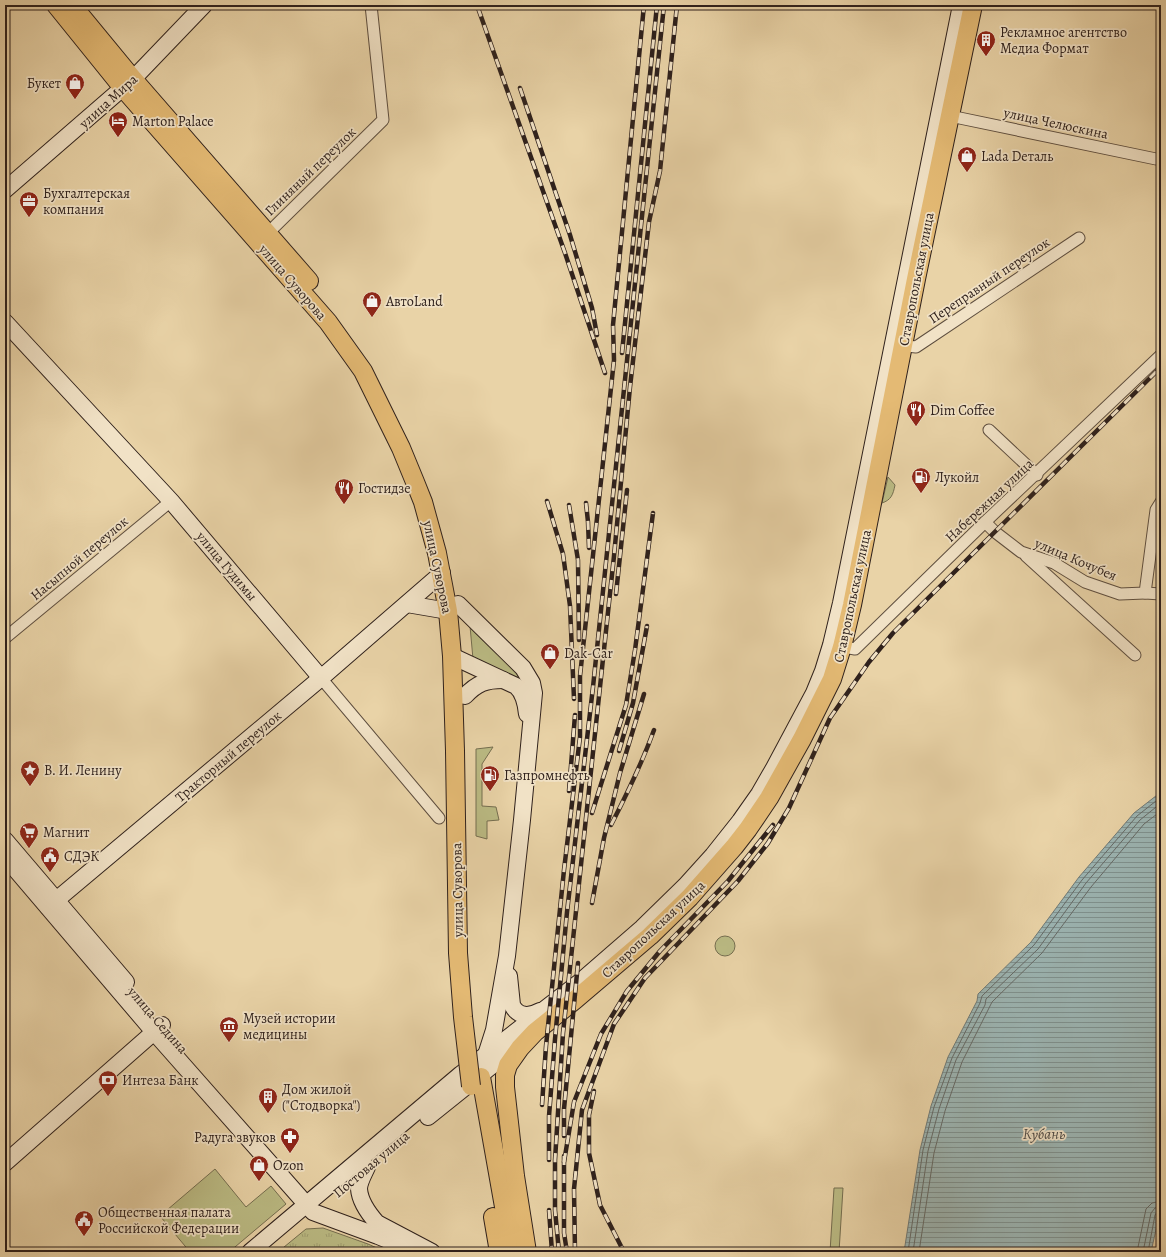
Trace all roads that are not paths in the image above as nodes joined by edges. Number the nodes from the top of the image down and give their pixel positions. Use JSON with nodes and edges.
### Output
{"nodes":[{"id":1,"x":56,"y":5,"type":"edge"},
{"id":2,"x":72,"y":5,"type":"edge"},
{"id":3,"x":193,"y":5,"type":"edge"},
{"id":4,"x":204,"y":5,"type":"edge"},
{"id":5,"x":371,"y":5,"type":"edge"},
{"id":6,"x":961,"y":5,"type":"edge"},
{"id":7,"x":973,"y":5,"type":"edge"},
{"id":8,"x":125,"y":79,"type":"junction"},
{"id":9,"x":950,"y":116,"type":"junction"},
{"id":10,"x":1156,"y":159,"type":"dead end"},
{"id":11,"x":5,"y":178,"type":"edge"},
{"id":12,"x":5,"y":190,"type":"edge"},
{"id":13,"x":263,"y":237,"type":"junction"},
{"id":14,"x":1079,"y":238,"type":"dead end"},
{"id":15,"x":5,"y":322,"type":"edge"},
{"id":16,"x":898,"y":345,"type":"junction"},
{"id":17,"x":1161,"y":355,"type":"edge"},
{"id":18,"x":989,"y":430,"type":"dead end"},
{"id":19,"x":1037,"y":475,"type":"junction"},
{"id":20,"x":171,"y":501,"type":"junction"},
{"id":21,"x":1161,"y":502,"type":"edge"},
{"id":22,"x":985,"y":522,"type":"junction"},
{"id":23,"x":1021,"y":552,"type":"junction"},
{"id":24,"x":447,"y":572,"type":"junction"},
{"id":25,"x":1145,"y":593,"type":"junction"},
{"id":26,"x":1161,"y":594,"type":"edge"},
{"id":27,"x":407,"y":604,"type":"junction"},
{"id":28,"x":453,"y":608,"type":"junction"},
{"id":29,"x":5,"y":638,"type":"edge"},
{"id":30,"x":837,"y":646,"type":"junction"},
{"id":31,"x":1135,"y":655,"type":"dead end"},
{"id":32,"x":458,"y":659,"type":"junction"},
{"id":33,"x":321,"y":678,"type":"junction"},
{"id":34,"x":503,"y":680,"type":"junction"},
{"id":35,"x":524,"y":682,"type":"junction"},
{"id":36,"x":465,"y":696,"type":"junction"},
{"id":37,"x":461,"y":752,"type":"junction"},
{"id":38,"x":438,"y":818,"type":"dead end"},
{"id":39,"x":6,"y":848,"type":"edge"},
{"id":40,"x":52,"y":904,"type":"junction"},
{"id":41,"x":506,"y":956,"type":"junction"},
{"id":42,"x":549,"y":1006,"type":"junction"},
{"id":43,"x":158,"y":1028,"type":"junction"},
{"id":44,"x":535,"y":1032,"type":"junction"},
{"id":45,"x":486,"y":1055,"type":"junction"},
{"id":46,"x":476,"y":1078,"type":"joint"},
{"id":47,"x":445,"y":1088,"type":"joint"},
{"id":48,"x":5,"y":1163,"type":"edge"},
{"id":49,"x":367,"y":1167,"type":"junction"},
{"id":50,"x":338,"y":1180,"type":"junction"},
{"id":51,"x":310,"y":1209,"type":"junction"},
{"id":52,"x":498,"y":1220,"type":"junction"},
{"id":53,"x":250,"y":1252,"type":"edge"},
{"id":54,"x":266,"y":1252,"type":"edge"},
{"id":55,"x":417,"y":1252,"type":"edge"},
{"id":56,"x":432,"y":1252,"type":"edge"},
{"id":57,"x":494,"y":1252,"type":"edge"},
{"id":58,"x":499,"y":1252,"type":"edge"},
{"id":59,"x":512,"y":1252,"type":"edge"},
{"id":60,"x":527,"y":1252,"type":"edge"}],
"edges":[{"from":1,"to":8,"type":"main road","name":"улица Суворова"},
{"from":2,"to":8,"type":"main road","name":"улица Суворова"},
{"from":3,"to":8,"type":"main road","name":"улица Мира"},
{"from":4,"to":8,"type":"main road","name":"улица Мира"},
{"from":5,"to":13,"type":"street","name":"Глиняный переулок"},
{"from":6,"to":16,"type":"main road","name":"Ставропольская улица"},
{"from":7,"to":9,"type":"main road","name":"Ставропольская улица"},
{"from":8,"to":11,"type":"main road","name":"улица Мира"},
{"from":8,"to":12,"type":"main road","name":"улица Мира"},
{"from":8,"to":13,"type":"main road","name":"улица Суворова"},
{"from":9,"to":10,"type":"street","name":"улица Челюскина"},
{"from":9,"to":16,"type":"main road","name":"Ставропольская улица"},
{"from":13,"to":24,"type":"main road","name":"улица Суворова"},
{"from":14,"to":16,"type":"street","name":"Переправный переулок"},
{"from":15,"to":20,"type":"main road","name":"улица Гудимы"},
{"from":16,"to":30,"type":"main road","name":"Ставропольская улица"},
{"from":17,"to":19,"type":"street","name":"Набережная улица"},
{"from":18,"to":19,"type":"street"},
{"from":19,"to":22,"type":"street","name":"Набережная улица"},
{"from":20,"to":29,"type":"street","name":"Насыпной переулок"},
{"from":20,"to":33,"type":"main road","name":"улица Гудимы"},
{"from":21,"to":25,"type":"street"},
{"from":22,"to":23,"type":"street","name":"улица Кочубея"},
{"from":22,"to":30,"type":"street","name":"Набережная улица"},
{"from":23,"to":25,"type":"street","name":"улица Кочубея"},
{"from":23,"to":31,"type":"street","name":"улица Кочубея"},
{"from":24,"to":27,"type":"main road","name":"Тракторный переулок"},
{"from":24,"to":28,"type":"main road","name":"улица Суворова"},
{"from":25,"to":26,"type":"street","name":"улица Кочубея"},
{"from":27,"to":28,"type":"main road"},
{"from":27,"to":33,"type":"main road","name":"Тракторный переулок"},
{"from":28,"to":32,"type":"main road","name":"улица Суворова"},
{"from":28,"to":35,"type":"main road"},
{"from":30,"to":42,"type":"main road","name":"Ставропольская улица"},
{"from":30,"to":44,"type":"main road","name":"Ставропольская улица"},
{"from":32,"to":34,"type":"main road"},
{"from":32,"to":36,"type":"main road","name":"улица Суворова"},
{"from":32,"to":37,"type":"main road","name":"улица Суворова"},
{"from":33,"to":38,"type":"street","name":"улица Гудимы"},
{"from":33,"to":40,"type":"main road","name":"Тракторный переулок"},
{"from":34,"to":35,"type":"main road"},
{"from":34,"to":36,"type":"main road"},
{"from":35,"to":41,"type":"main road"},
{"from":36,"to":37,"type":"main road","name":"улица Суворова"},
{"from":37,"to":52,"type":"main road","name":"улица Суворова","bridge":true},
{"from":39,"to":40,"type":"main road","name":"улица Седина"},
{"from":40,"to":43,"type":"main road","name":"улица Седина"},
{"from":41,"to":42,"type":"main road","name":"Ставропольская улица"},
{"from":41,"to":45,"type":"main road"},
{"from":42,"to":45,"type":"main road","name":"Ставропольская улица"},
{"from":43,"to":48,"type":"main road"},
{"from":43,"to":50,"type":"main road","name":"улица Седина"},
{"from":43,"to":51,"type":"main road","name":"улица Седина"},
{"from":44,"to":46,"type":"main road","name":"Ставропольская улица"},
{"from":44,"to":60,"type":"main road"},
{"from":45,"to":47,"type":"main road","name":"Ставропольская улица"},
{"from":46,"to":49,"type":"main road","name":"Постовая улица"},
{"from":47,"to":50,"type":"main road","name":"Постовая улица"},
{"from":49,"to":51,"type":"main road","name":"Постовая улица"},
{"from":49,"to":56,"type":"main road"},
{"from":50,"to":51,"type":"main road","name":"Постовая улица"},
{"from":51,"to":53,"type":"main road","name":"Постовая улица"},
{"from":51,"to":54,"type":"main road","name":"Постовая улица"},
{"from":51,"to":55,"type":"main road"},
{"from":52,"to":57,"type":"main road"},
{"from":52,"to":58,"type":"main road","name":"улица Суворова"},
{"from":52,"to":59,"type":"main road","name":"улица Суворова"}]}
